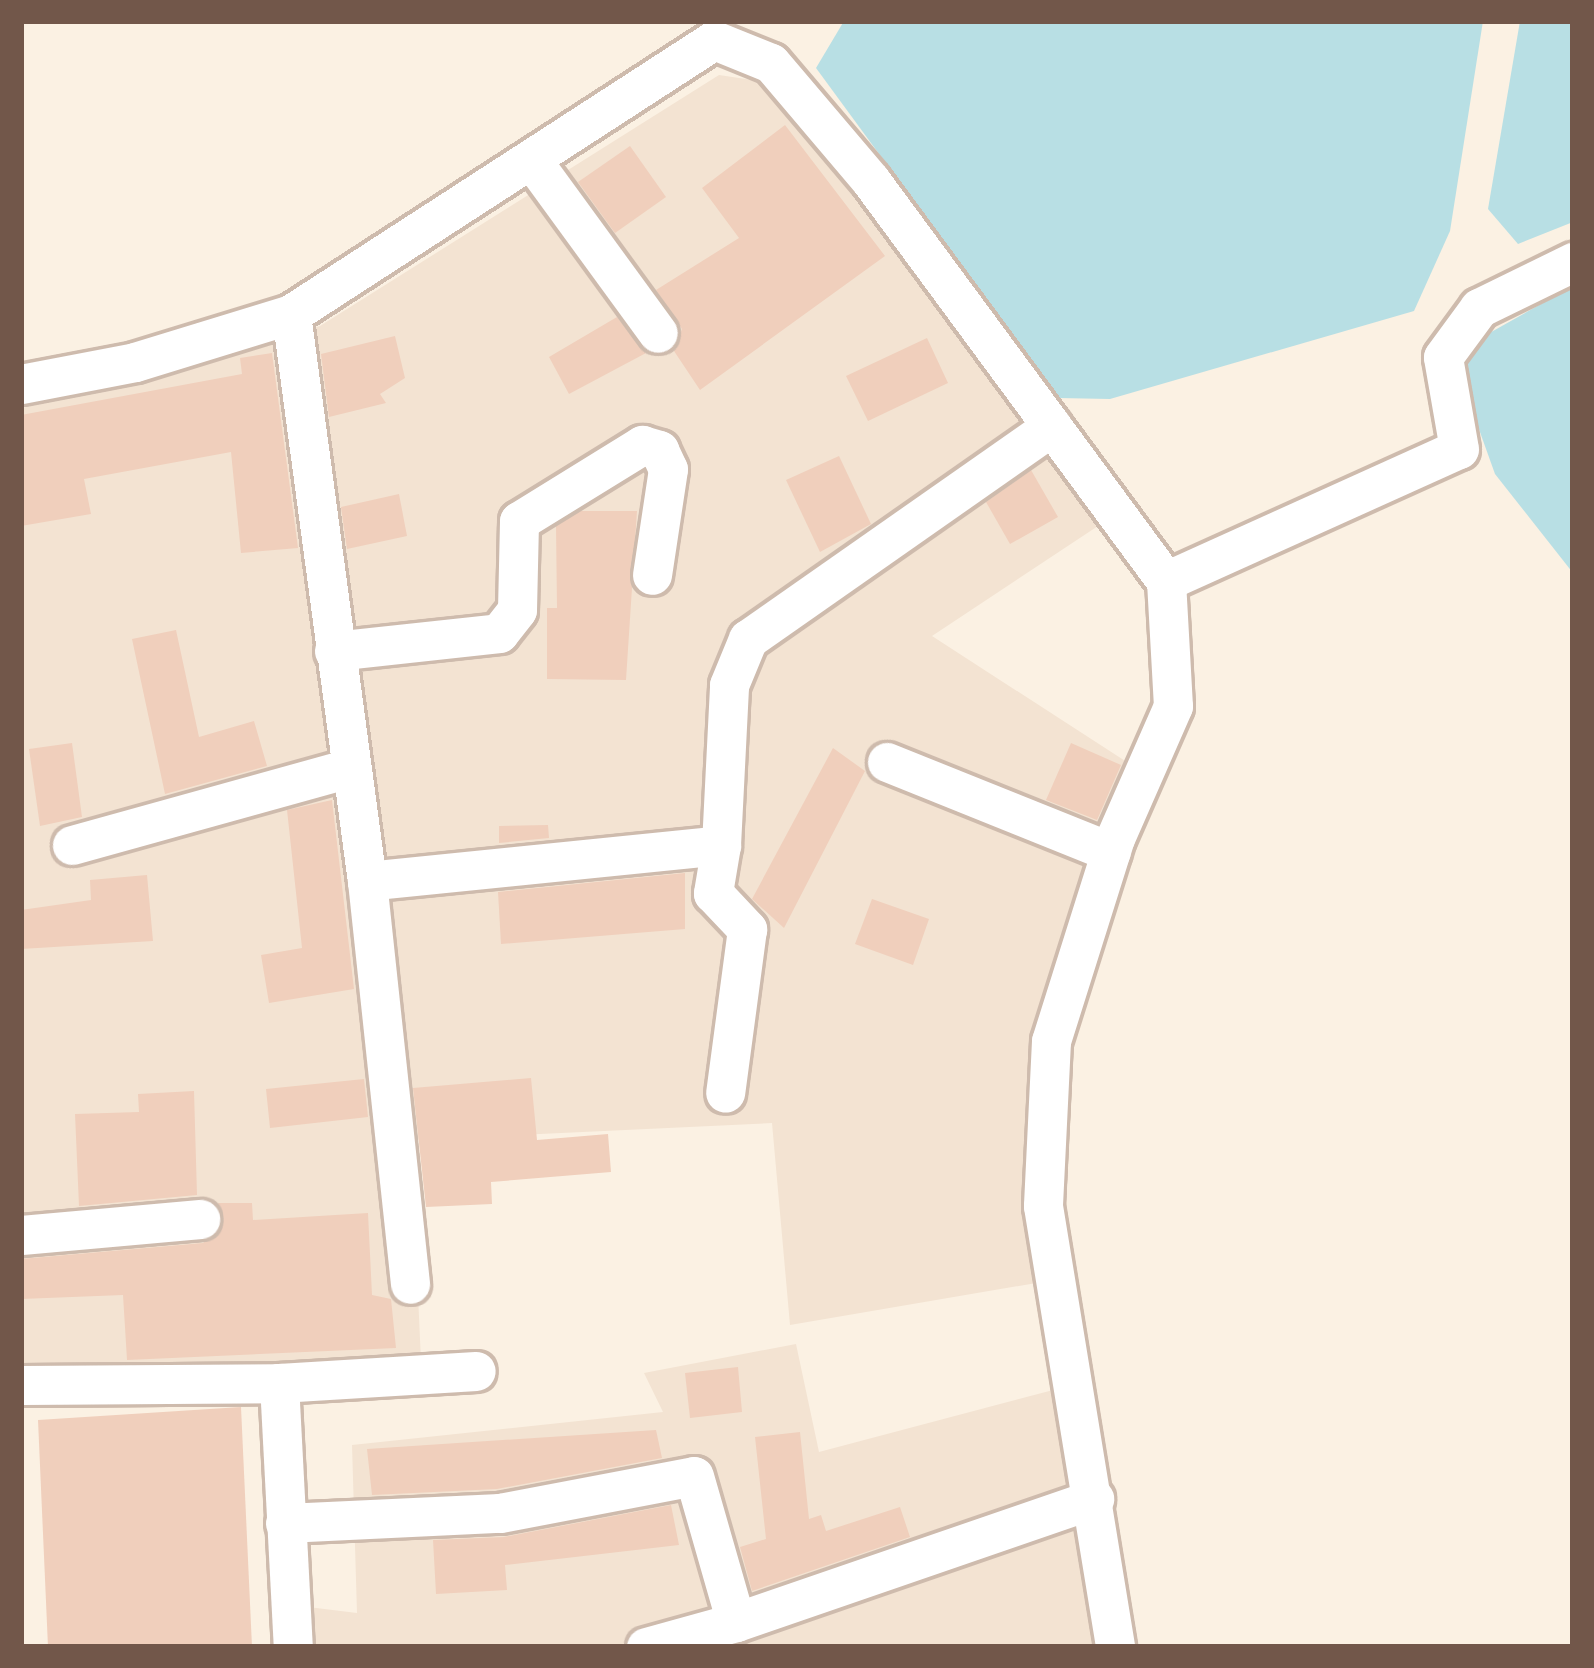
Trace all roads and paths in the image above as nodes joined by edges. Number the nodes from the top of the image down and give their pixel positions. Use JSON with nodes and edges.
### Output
{"nodes":[{"id":1,"x":531,"y":159,"type":"junction"},
{"id":2,"x":1573,"y":262,"type":"edge"},
{"id":3,"x":291,"y":314,"type":"junction"},
{"id":4,"x":658,"y":333,"type":"dead end"},
{"id":5,"x":21,"y":384,"type":"edge"},
{"id":6,"x":1052,"y":426,"type":"junction"},
{"id":7,"x":652,"y":574,"type":"dead end"},
{"id":8,"x":1166,"y":581,"type":"junction"},
{"id":9,"x":334,"y":651,"type":"junction"},
{"id":10,"x":887,"y":762,"type":"dead end"},
{"id":11,"x":350,"y":768,"type":"junction"},
{"id":12,"x":72,"y":845,"type":"dead end"},
{"id":13,"x":721,"y":845,"type":"junction"},
{"id":14,"x":1111,"y":852,"type":"junction"},
{"id":15,"x":367,"y":881,"type":"junction"},
{"id":16,"x":724,"y":1093,"type":"dead end"},
{"id":17,"x":200,"y":1219,"type":"dead end"},
{"id":18,"x":21,"y":1235,"type":"edge"},
{"id":19,"x":410,"y":1284,"type":"dead end"},
{"id":20,"x":476,"y":1371,"type":"dead end"},
{"id":21,"x":278,"y":1383,"type":"junction"},
{"id":22,"x":21,"y":1384,"type":"edge"},
{"id":23,"x":1094,"y":1499,"type":"junction"},
{"id":24,"x":285,"y":1523,"type":"junction"},
{"id":25,"x":736,"y":1622,"type":"junction"},
{"id":26,"x":293,"y":1647,"type":"edge"},
{"id":27,"x":646,"y":1647,"type":"edge"},
{"id":28,"x":1115,"y":1647,"type":"edge"}],
"edges":[{"from":1,"to":3,"type":"street"},
{"from":1,"to":4,"type":"street"},
{"from":1,"to":6,"type":"street"},
{"from":2,"to":8,"type":"street"},
{"from":3,"to":5,"type":"street"},
{"from":3,"to":9,"type":"street"},
{"from":6,"to":8,"type":"street"},
{"from":6,"to":13,"type":"street"},
{"from":7,"to":9,"type":"street"},
{"from":8,"to":14,"type":"street"},
{"from":9,"to":11,"type":"street"},
{"from":10,"to":14,"type":"street"},
{"from":11,"to":12,"type":"street"},
{"from":11,"to":15,"type":"street"},
{"from":13,"to":15,"type":"street"},
{"from":13,"to":16,"type":"street"},
{"from":14,"to":23,"type":"street"},
{"from":15,"to":19,"type":"street"},
{"from":17,"to":18,"type":"street"},
{"from":20,"to":21,"type":"street"},
{"from":21,"to":22,"type":"street"},
{"from":21,"to":24,"type":"street"},
{"from":23,"to":25,"type":"street"},
{"from":23,"to":28,"type":"street"},
{"from":24,"to":25,"type":"street"},
{"from":24,"to":26,"type":"street"},
{"from":25,"to":27,"type":"street"}]}
